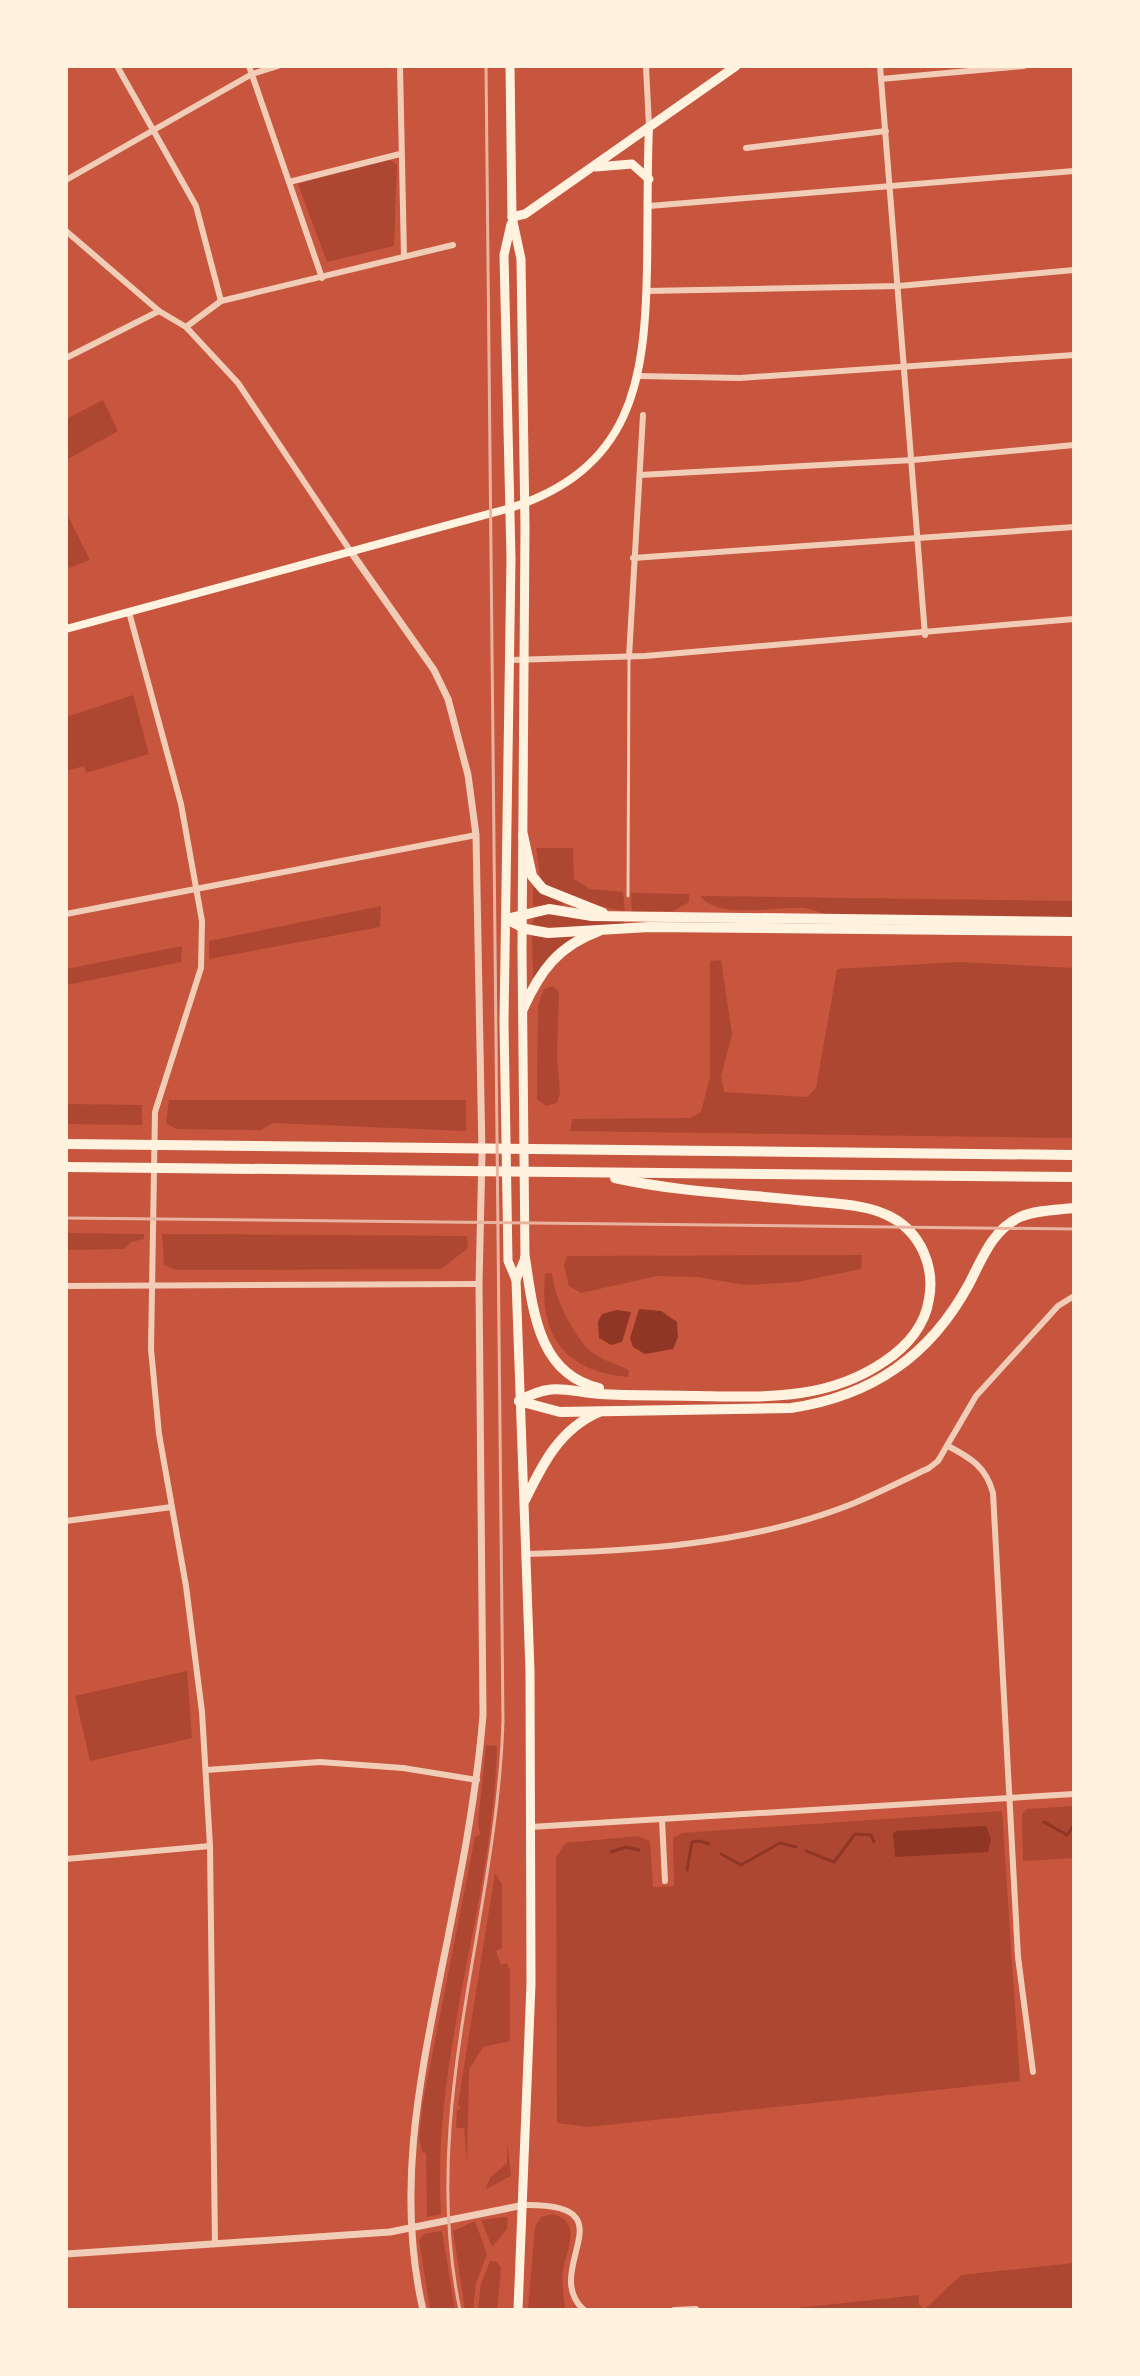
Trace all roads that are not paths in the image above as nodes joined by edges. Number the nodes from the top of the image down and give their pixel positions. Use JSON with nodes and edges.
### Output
{"nodes":[{"id":1,"x":117,"y":66,"type":"edge"},
{"id":2,"x":249,"y":66,"type":"edge"},
{"id":3,"x":278,"y":66,"type":"edge"},
{"id":4,"x":400,"y":66,"type":"edge"},
{"id":5,"x":510,"y":66,"type":"edge"},
{"id":6,"x":646,"y":66,"type":"edge"},
{"id":7,"x":736,"y":66,"type":"edge"},
{"id":8,"x":880,"y":66,"type":"edge"},
{"id":9,"x":1024,"y":66,"type":"edge"},
{"id":10,"x":252,"y":74,"type":"junction"},
{"id":11,"x":881,"y":79,"type":"junction"},
{"id":12,"x":649,"y":126,"type":"junction"},
{"id":13,"x":153,"y":128,"type":"junction"},
{"id":14,"x":886,"y":131,"type":"junction"},
{"id":15,"x":746,"y":148,"type":"dead end"},
{"id":16,"x":400,"y":154,"type":"junction"},
{"id":17,"x":592,"y":168,"type":"junction"},
{"id":18,"x":1074,"y":171,"type":"edge"},
{"id":19,"x":649,"y":179,"type":"junction"},
{"id":20,"x":66,"y":180,"type":"edge"},
{"id":21,"x":289,"y":182,"type":"junction"},
{"id":22,"x":890,"y":188,"type":"junction"},
{"id":23,"x":649,"y":206,"type":"junction"},
{"id":24,"x":512,"y":217,"type":"junction"},
{"id":25,"x":66,"y":231,"type":"edge"},
{"id":26,"x":453,"y":245,"type":"dead end"},
{"id":27,"x":404,"y":256,"type":"junction"},
{"id":28,"x":1074,"y":270,"type":"edge"},
{"id":29,"x":322,"y":278,"type":"junction"},
{"id":30,"x":899,"y":286,"type":"junction"},
{"id":31,"x":646,"y":291,"type":"junction"},
{"id":32,"x":221,"y":301,"type":"junction"},
{"id":33,"x":159,"y":311,"type":"junction"},
{"id":34,"x":186,"y":327,"type":"junction"},
{"id":35,"x":1074,"y":355,"type":"edge"},
{"id":36,"x":66,"y":358,"type":"edge"},
{"id":37,"x":906,"y":368,"type":"junction"},
{"id":38,"x":639,"y":376,"type":"junction"},
{"id":39,"x":643,"y":415,"type":"dead end"},
{"id":40,"x":1074,"y":445,"type":"edge"},
{"id":41,"x":913,"y":460,"type":"junction"},
{"id":42,"x":640,"y":475,"type":"junction"},
{"id":43,"x":1074,"y":527,"type":"edge"},
{"id":44,"x":918,"y":540,"type":"junction"},
{"id":45,"x":351,"y":552,"type":"junction"},
{"id":46,"x":633,"y":558,"type":"junction"},
{"id":47,"x":129,"y":612,"type":"junction"},
{"id":48,"x":1074,"y":619,"type":"edge"},
{"id":49,"x":66,"y":629,"type":"edge"},
{"id":50,"x":925,"y":635,"type":"junction"},
{"id":51,"x":629,"y":657,"type":"junction"},
{"id":52,"x":511,"y":660,"type":"junction"},
{"id":53,"x":525,"y":661,"type":"junction"},
{"id":54,"x":476,"y":835,"type":"junction"},
{"id":55,"x":523,"y":835,"type":"junction"},
{"id":56,"x":197,"y":887,"type":"junction"},
{"id":57,"x":628,"y":896,"type":"dead end"},
{"id":58,"x":66,"y":914,"type":"edge"},
{"id":59,"x":605,"y":914,"type":"junction"},
{"id":60,"x":506,"y":919,"type":"junction"},
{"id":61,"x":522,"y":920,"type":"junction"},
{"id":62,"x":1074,"y":922,"type":"edge"},
{"id":63,"x":609,"y":928,"type":"junction"},
{"id":64,"x":1074,"y":931,"type":"edge"},
{"id":65,"x":523,"y":1009,"type":"junction"},
{"id":66,"x":66,"y":1144,"type":"edge"},
{"id":67,"x":1074,"y":1148,"type":"edge"},
{"id":68,"x":1027,"y":1154,"type":"junction"},
{"id":69,"x":1074,"y":1155,"type":"edge"},
{"id":70,"x":66,"y":1167,"type":"edge"},
{"id":71,"x":594,"y":1173,"type":"junction"},
{"id":72,"x":1074,"y":1177,"type":"edge"},
{"id":73,"x":1074,"y":1208,"type":"edge"},
{"id":74,"x":525,"y":1258,"type":"junction"},
{"id":75,"x":516,"y":1280,"type":"junction"},
{"id":76,"x":154,"y":1283,"type":"junction"},
{"id":77,"x":479,"y":1284,"type":"junction"},
{"id":78,"x":66,"y":1286,"type":"edge"},
{"id":79,"x":1074,"y":1296,"type":"edge"},
{"id":80,"x":625,"y":1394,"type":"junction"},
{"id":81,"x":519,"y":1401,"type":"junction"},
{"id":82,"x":607,"y":1409,"type":"junction"},
{"id":83,"x":948,"y":1446,"type":"junction"},
{"id":84,"x":525,"y":1500,"type":"junction"},
{"id":85,"x":172,"y":1507,"type":"junction"},
{"id":86,"x":66,"y":1521,"type":"edge"},
{"id":87,"x":526,"y":1554,"type":"junction"},
{"id":88,"x":206,"y":1770,"type":"junction"},
{"id":89,"x":477,"y":1780,"type":"junction"},
{"id":90,"x":1074,"y":1794,"type":"edge"},
{"id":91,"x":1010,"y":1798,"type":"junction"},
{"id":92,"x":662,"y":1819,"type":"junction"},
{"id":93,"x":530,"y":1827,"type":"junction"},
{"id":94,"x":210,"y":1846,"type":"junction"},
{"id":95,"x":66,"y":1859,"type":"edge"},
{"id":96,"x":665,"y":1881,"type":"dead end"},
{"id":97,"x":1033,"y":2072,"type":"dead end"},
{"id":98,"x":524,"y":2205,"type":"junction"},
{"id":99,"x":411,"y":2230,"type":"junction"},
{"id":100,"x":215,"y":2244,"type":"junction"},
{"id":101,"x":66,"y":2254,"type":"edge"},
{"id":102,"x":581,"y":2309,"type":"edge"},
{"id":103,"x":696,"y":2309,"type":"edge"},
{"id":104,"x":423,"y":2310,"type":"edge"},
{"id":105,"x":518,"y":2310,"type":"edge"},
{"id":106,"x":674,"y":2310,"type":"edge"}],
"edges":[{"from":1,"to":13,"type":"street"},
{"from":2,"to":10,"type":"street"},
{"from":3,"to":10,"type":"street"},
{"from":4,"to":16,"type":"street"},
{"from":5,"to":24,"type":"main road"},
{"from":6,"to":12,"type":"street"},
{"from":7,"to":12,"type":"main road"},
{"from":8,"to":11,"type":"street"},
{"from":9,"to":11,"type":"street"},
{"from":10,"to":13,"type":"street"},
{"from":10,"to":21,"type":"street"},
{"from":11,"to":14,"type":"street"},
{"from":12,"to":17,"type":"main road"},
{"from":12,"to":19,"type":"main road"},
{"from":13,"to":20,"type":"street"},
{"from":13,"to":32,"type":"street"},
{"from":14,"to":15,"type":"street"},
{"from":14,"to":22,"type":"street"},
{"from":16,"to":21,"type":"street"},
{"from":16,"to":27,"type":"street"},
{"from":17,"to":19,"type":"main road"},
{"from":17,"to":24,"type":"main road"},
{"from":18,"to":22,"type":"street"},
{"from":19,"to":23,"type":"main road"},
{"from":21,"to":29,"type":"street"},
{"from":22,"to":23,"type":"street"},
{"from":22,"to":30,"type":"street"},
{"from":23,"to":31,"type":"main road"},
{"from":24,"to":52,"type":"main road"},
{"from":24,"to":53,"type":"main road"},
{"from":25,"to":33,"type":"street"},
{"from":26,"to":27,"type":"street"},
{"from":27,"to":29,"type":"street"},
{"from":28,"to":30,"type":"street"},
{"from":29,"to":32,"type":"street"},
{"from":30,"to":31,"type":"street"},
{"from":30,"to":37,"type":"street"},
{"from":31,"to":38,"type":"main road"},
{"from":32,"to":34,"type":"street"},
{"from":33,"to":34,"type":"street"},
{"from":33,"to":36,"type":"street"},
{"from":34,"to":45,"type":"street"},
{"from":35,"to":37,"type":"street"},
{"from":37,"to":38,"type":"street"},
{"from":37,"to":41,"type":"street"},
{"from":38,"to":45,"type":"main road"},
{"from":39,"to":42,"type":"street"},
{"from":40,"to":41,"type":"street"},
{"from":41,"to":42,"type":"street"},
{"from":41,"to":44,"type":"street"},
{"from":42,"to":46,"type":"street"},
{"from":43,"to":44,"type":"street"},
{"from":44,"to":46,"type":"street"},
{"from":44,"to":50,"type":"street"},
{"from":45,"to":47,"type":"main road"},
{"from":45,"to":54,"type":"street"},
{"from":46,"to":51,"type":"street"},
{"from":47,"to":49,"type":"main road"},
{"from":47,"to":56,"type":"street"},
{"from":48,"to":50,"type":"street"},
{"from":50,"to":51,"type":"street"},
{"from":51,"to":53,"type":"street"},
{"from":51,"to":57,"type":"lane"},
{"from":52,"to":53,"type":"street"},
{"from":52,"to":60,"type":"main road"},
{"from":53,"to":55,"type":"main road"},
{"from":54,"to":56,"type":"street"},
{"from":54,"to":77,"type":"street"},
{"from":55,"to":59,"type":"highway"},
{"from":55,"to":61,"type":"main road"},
{"from":56,"to":58,"type":"street"},
{"from":56,"to":76,"type":"street"},
{"from":59,"to":61,"type":"highway"},
{"from":59,"to":62,"type":"highway"},
{"from":60,"to":61,"type":"highway"},
{"from":60,"to":75,"type":"main road"},
{"from":61,"to":63,"type":"highway"},
{"from":61,"to":65,"type":"main road"},
{"from":63,"to":64,"type":"highway"},
{"from":63,"to":65,"type":"highway"},
{"from":65,"to":74,"type":"main road"},
{"from":66,"to":68,"type":"highway"},
{"from":67,"to":68,"type":"highway"},
{"from":68,"to":69,"type":"highway"},
{"from":70,"to":71,"type":"highway"},
{"from":71,"to":72,"type":"highway"},
{"from":71,"to":80,"type":"highway"},
{"from":73,"to":82,"type":"highway"},
{"from":74,"to":75,"type":"main road"},
{"from":74,"to":80,"type":"highway"},
{"from":75,"to":81,"type":"main road"},
{"from":76,"to":77,"type":"street"},
{"from":76,"to":78,"type":"street"},
{"from":76,"to":85,"type":"street"},
{"from":77,"to":89,"type":"street"},
{"from":79,"to":83,"type":"street"},
{"from":80,"to":81,"type":"highway"},
{"from":81,"to":82,"type":"highway"},
{"from":81,"to":84,"type":"main road"},
{"from":82,"to":84,"type":"highway"},
{"from":83,"to":87,"type":"street"},
{"from":83,"to":91,"type":"street"},
{"from":84,"to":87,"type":"main road"},
{"from":85,"to":86,"type":"street"},
{"from":85,"to":88,"type":"street"},
{"from":87,"to":93,"type":"main road"},
{"from":88,"to":89,"type":"street"},
{"from":88,"to":94,"type":"street"},
{"from":89,"to":99,"type":"street"},
{"from":90,"to":91,"type":"street"},
{"from":91,"to":92,"type":"street"},
{"from":91,"to":97,"type":"street"},
{"from":92,"to":93,"type":"street"},
{"from":92,"to":96,"type":"street"},
{"from":93,"to":98,"type":"main road"},
{"from":94,"to":95,"type":"street"},
{"from":94,"to":100,"type":"street"},
{"from":98,"to":99,"type":"street"},
{"from":98,"to":102,"type":"street"},
{"from":98,"to":105,"type":"main road"},
{"from":99,"to":100,"type":"street"},
{"from":99,"to":104,"type":"street"},
{"from":100,"to":101,"type":"street"},
{"from":103,"to":106,"type":"street"}]}
